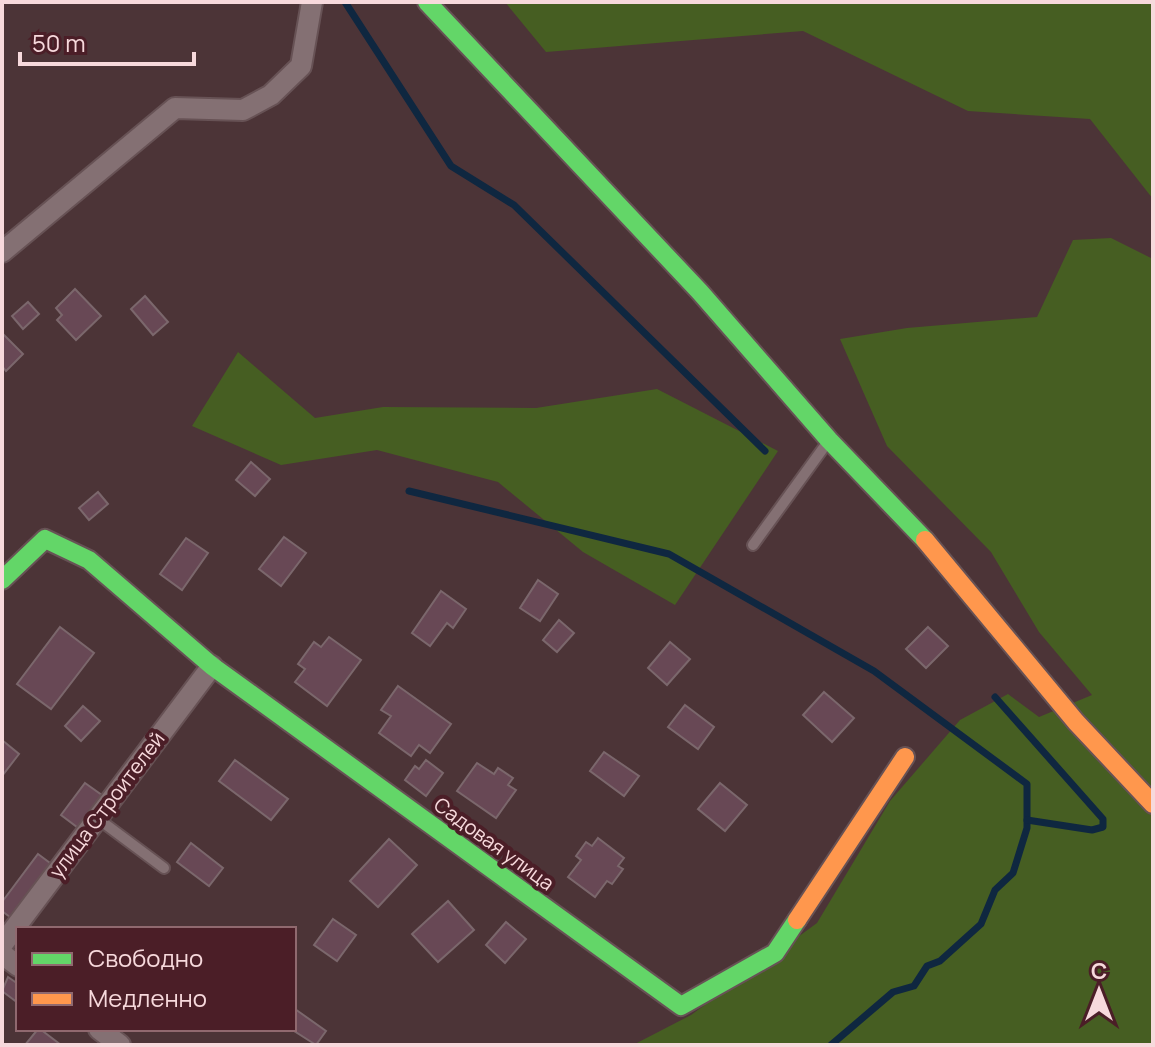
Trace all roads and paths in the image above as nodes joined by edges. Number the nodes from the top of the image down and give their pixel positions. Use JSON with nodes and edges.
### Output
{"nodes":[{"id":1,"x":312,"y":2,"type":"edge"},
{"id":2,"x":427,"y":2,"type":"edge"},
{"id":3,"x":2,"y":252,"type":"edge"},
{"id":4,"x":829,"y":440,"type":"junction"},
{"id":5,"x":753,"y":545,"type":"dead end"},
{"id":6,"x":5,"y":569,"type":"edge"},
{"id":7,"x":212,"y":666,"type":"junction"},
{"id":8,"x":905,"y":757,"type":"dead end"},
{"id":9,"x":1153,"y":804,"type":"edge"},
{"id":10,"x":97,"y":818,"type":"junction"},
{"id":11,"x":164,"y":868,"type":"dead end"},
{"id":12,"x":2,"y":945,"type":"edge"},
{"id":13,"x":102,"y":1031,"type":"edge"},
{"id":14,"x":120,"y":1045,"type":"edge"}],
"edges":[{"from":1,"to":3,"type":"street"},
{"from":2,"to":4,"type":"street"},
{"from":4,"to":5,"type":"lane"},
{"from":4,"to":9,"type":"street"},
{"from":6,"to":7,"type":"street","name":"Садовая улица"},
{"from":7,"to":8,"type":"street","name":"Садовая улица"},
{"from":7,"to":10,"type":"street","name":"улица Строителей"},
{"from":10,"to":11,"type":"lane"},
{"from":10,"to":12,"type":"street","name":"улица Строителей"},
{"from":13,"to":14,"type":"street"}]}
